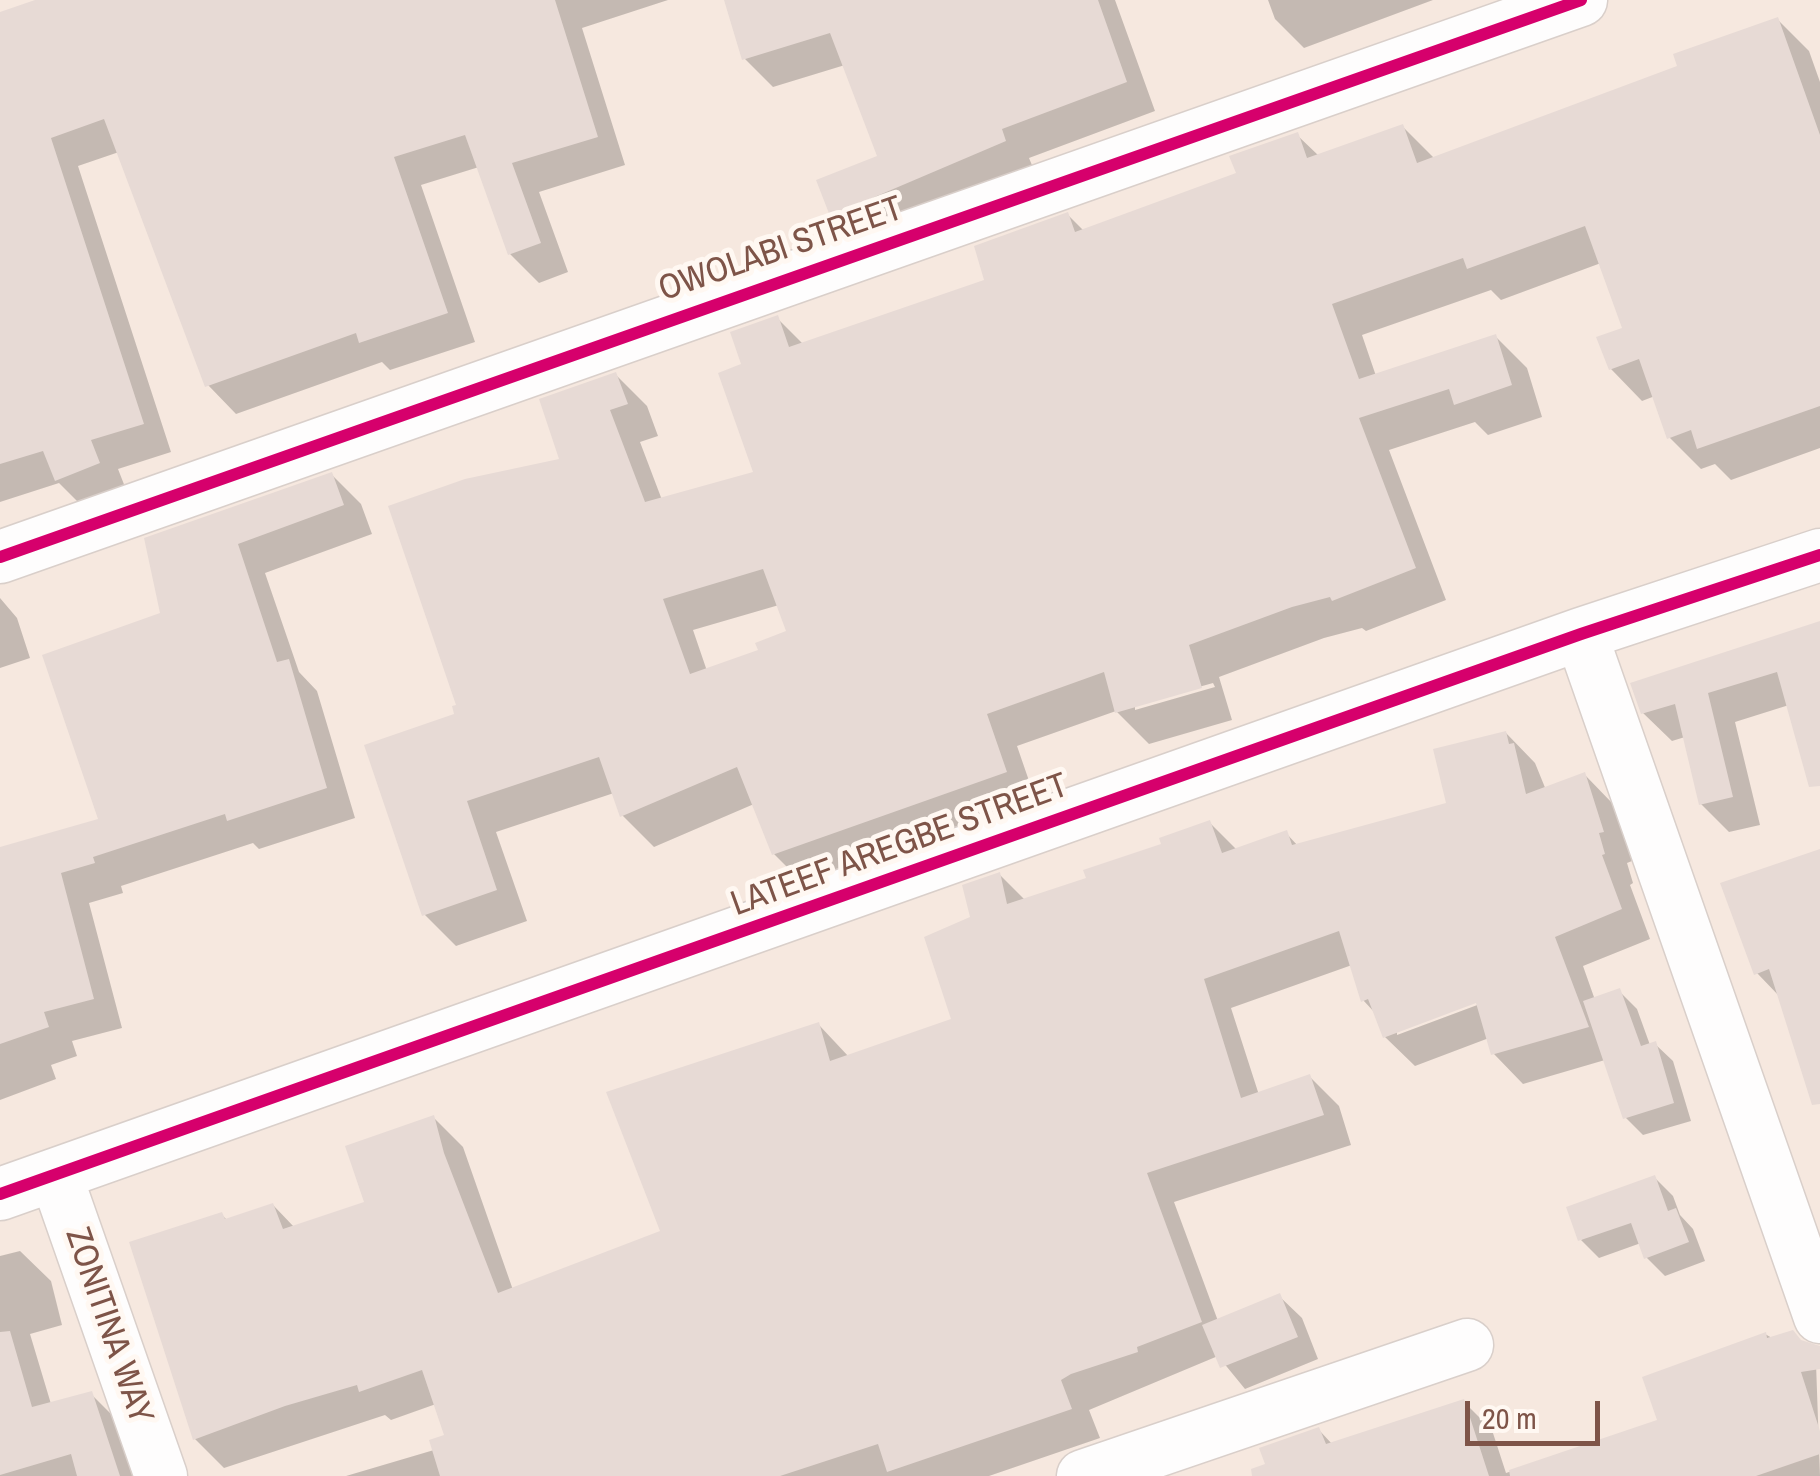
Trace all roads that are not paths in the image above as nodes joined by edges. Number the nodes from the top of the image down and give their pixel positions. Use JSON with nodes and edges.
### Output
{"nodes":[{"id":1,"x":1581,"y":0,"type":"edge"},
{"id":2,"x":1820,"y":554,"type":"edge"},
{"id":3,"x":0,"y":557,"type":"edge"},
{"id":4,"x":1580,"y":634,"type":"junction"},
{"id":5,"x":56,"y":1176,"type":"junction"},
{"id":6,"x":0,"y":1194,"type":"edge"},
{"id":7,"x":1820,"y":1318,"type":"edge"},
{"id":8,"x":1467,"y":1345,"type":"dead end"},
{"id":9,"x":161,"y":1476,"type":"edge"},
{"id":10,"x":1082,"y":1476,"type":"edge"}],
"edges":[{"from":1,"to":3,"type":"street","name":"OWOLABI STREET"},
{"from":2,"to":4,"type":"street","name":"LATEEF AREGBE STREET"},
{"from":4,"to":5,"type":"street","name":"LATEEF AREGBE STREET"},
{"from":4,"to":7,"type":"street"},
{"from":5,"to":6,"type":"street","name":"LATEEF AREGBE STREET"},
{"from":5,"to":9,"type":"street","name":"ZONITINA WAY"},
{"from":8,"to":10,"type":"street"}]}
